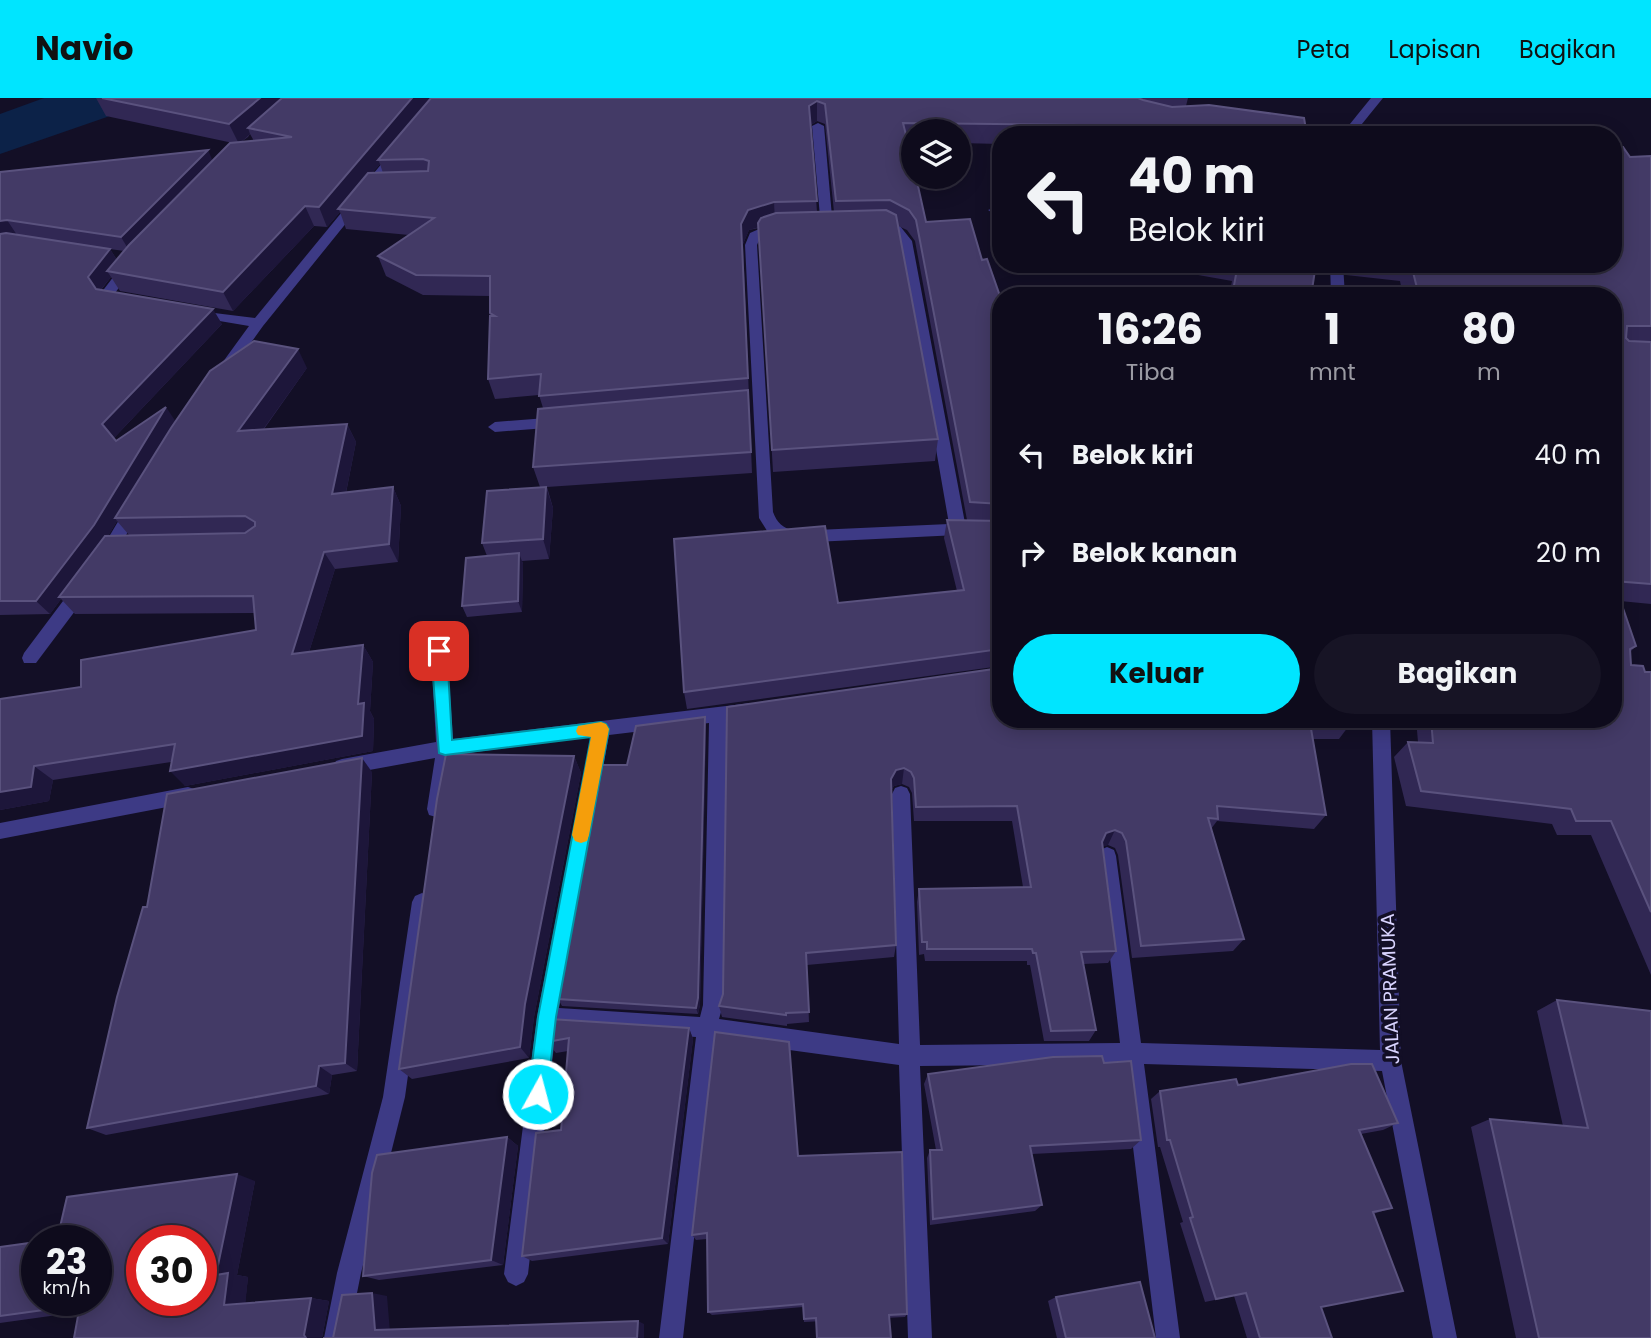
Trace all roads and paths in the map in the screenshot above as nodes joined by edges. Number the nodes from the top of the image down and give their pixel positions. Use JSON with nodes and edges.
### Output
{"nodes":[{"id":1,"x":1377,"y":98,"type":"edge"},
{"id":2,"x":818,"y":126,"type":"edge"},
{"id":3,"x":1354,"y":126,"type":"edge"},
{"id":4,"x":402,"y":148,"type":"edge"},
{"id":5,"x":368,"y":187,"type":"junction"},
{"id":6,"x":392,"y":187,"type":"edge"},
{"id":7,"x":863,"y":227,"type":"edge"},
{"id":8,"x":121,"y":258,"type":"edge"},
{"id":9,"x":138,"y":303,"type":"edge"},
{"id":10,"x":178,"y":310,"type":"edge"},
{"id":11,"x":258,"y":323,"type":"junction"},
{"id":12,"x":210,"y":388,"type":"edge"},
{"id":13,"x":578,"y":420,"type":"edge"},
{"id":14,"x":495,"y":427,"type":"dead end"},
{"id":15,"x":139,"y":497,"type":"edge"},
{"id":16,"x":958,"y":529,"type":"junction"},
{"id":17,"x":992,"y":531,"type":"edge"},
{"id":18,"x":439,"y":651,"type":"dead end"},
{"id":19,"x":30,"y":658,"type":"dead end"},
{"id":20,"x":772,"y":707,"type":"edge"},
{"id":21,"x":719,"y":715,"type":"junction"},
{"id":22,"x":1381,"y":728,"type":"edge"},
{"id":23,"x":601,"y":729,"type":"junction"},
{"id":24,"x":445,"y":748,"type":"junction"},
{"id":25,"x":324,"y":770,"type":"edge"},
{"id":26,"x":202,"y":792,"type":"edge"},
{"id":27,"x":901,"y":794,"type":"dead end"},
{"id":28,"x":433,"y":828,"type":"edge"},
{"id":29,"x":0,"y":831,"type":"edge"},
{"id":30,"x":1107,"y":856,"type":"edge"},
{"id":31,"x":425,"y":882,"type":"edge"},
{"id":32,"x":547,"y":1017,"type":"junction"},
{"id":33,"x":708,"y":1028,"type":"junction"},
{"id":34,"x":1132,"y":1053,"type":"junction"},
{"id":35,"x":911,"y":1056,"type":"junction"},
{"id":36,"x":1391,"y":1061,"type":"junction"},
{"id":37,"x":516,"y":1274,"type":"dead end"},
{"id":38,"x":337,"y":1338,"type":"edge"},
{"id":39,"x":671,"y":1338,"type":"edge"},
{"id":40,"x":920,"y":1338,"type":"edge"},
{"id":41,"x":1168,"y":1338,"type":"edge"},
{"id":42,"x":1445,"y":1338,"type":"edge"}],
"edges":[{"from":1,"to":3,"type":"street"},
{"from":2,"to":16,"type":"street"},
{"from":4,"to":5,"type":"street"},
{"from":5,"to":6,"type":"street"},
{"from":5,"to":11,"type":"street"},
{"from":7,"to":16,"type":"street"},
{"from":8,"to":9,"type":"street"},
{"from":10,"to":11,"type":"street"},
{"from":11,"to":12,"type":"street"},
{"from":13,"to":14,"type":"street"},
{"from":15,"to":19,"type":"street"},
{"from":16,"to":17,"type":"street"},
{"from":18,"to":24,"type":"street"},
{"from":20,"to":21,"type":"street"},
{"from":21,"to":23,"type":"street"},
{"from":21,"to":33,"type":"street"},
{"from":22,"to":36,"type":"street","name":"JALAN PRAMUKA"},
{"from":23,"to":24,"type":"street"},
{"from":23,"to":32,"type":"street"},
{"from":24,"to":25,"type":"street"},
{"from":24,"to":28,"type":"street"},
{"from":26,"to":29,"type":"street"},
{"from":27,"to":35,"type":"street"},
{"from":30,"to":34,"type":"street"},
{"from":31,"to":38,"type":"street"},
{"from":32,"to":33,"type":"street"},
{"from":32,"to":37,"type":"street"},
{"from":33,"to":35,"type":"street"},
{"from":33,"to":39,"type":"street"},
{"from":34,"to":35,"type":"street"},
{"from":34,"to":36,"type":"street"},
{"from":34,"to":41,"type":"street"},
{"from":35,"to":40,"type":"street"},
{"from":36,"to":42,"type":"street","name":"JALAN PRAMUKA"}]}
